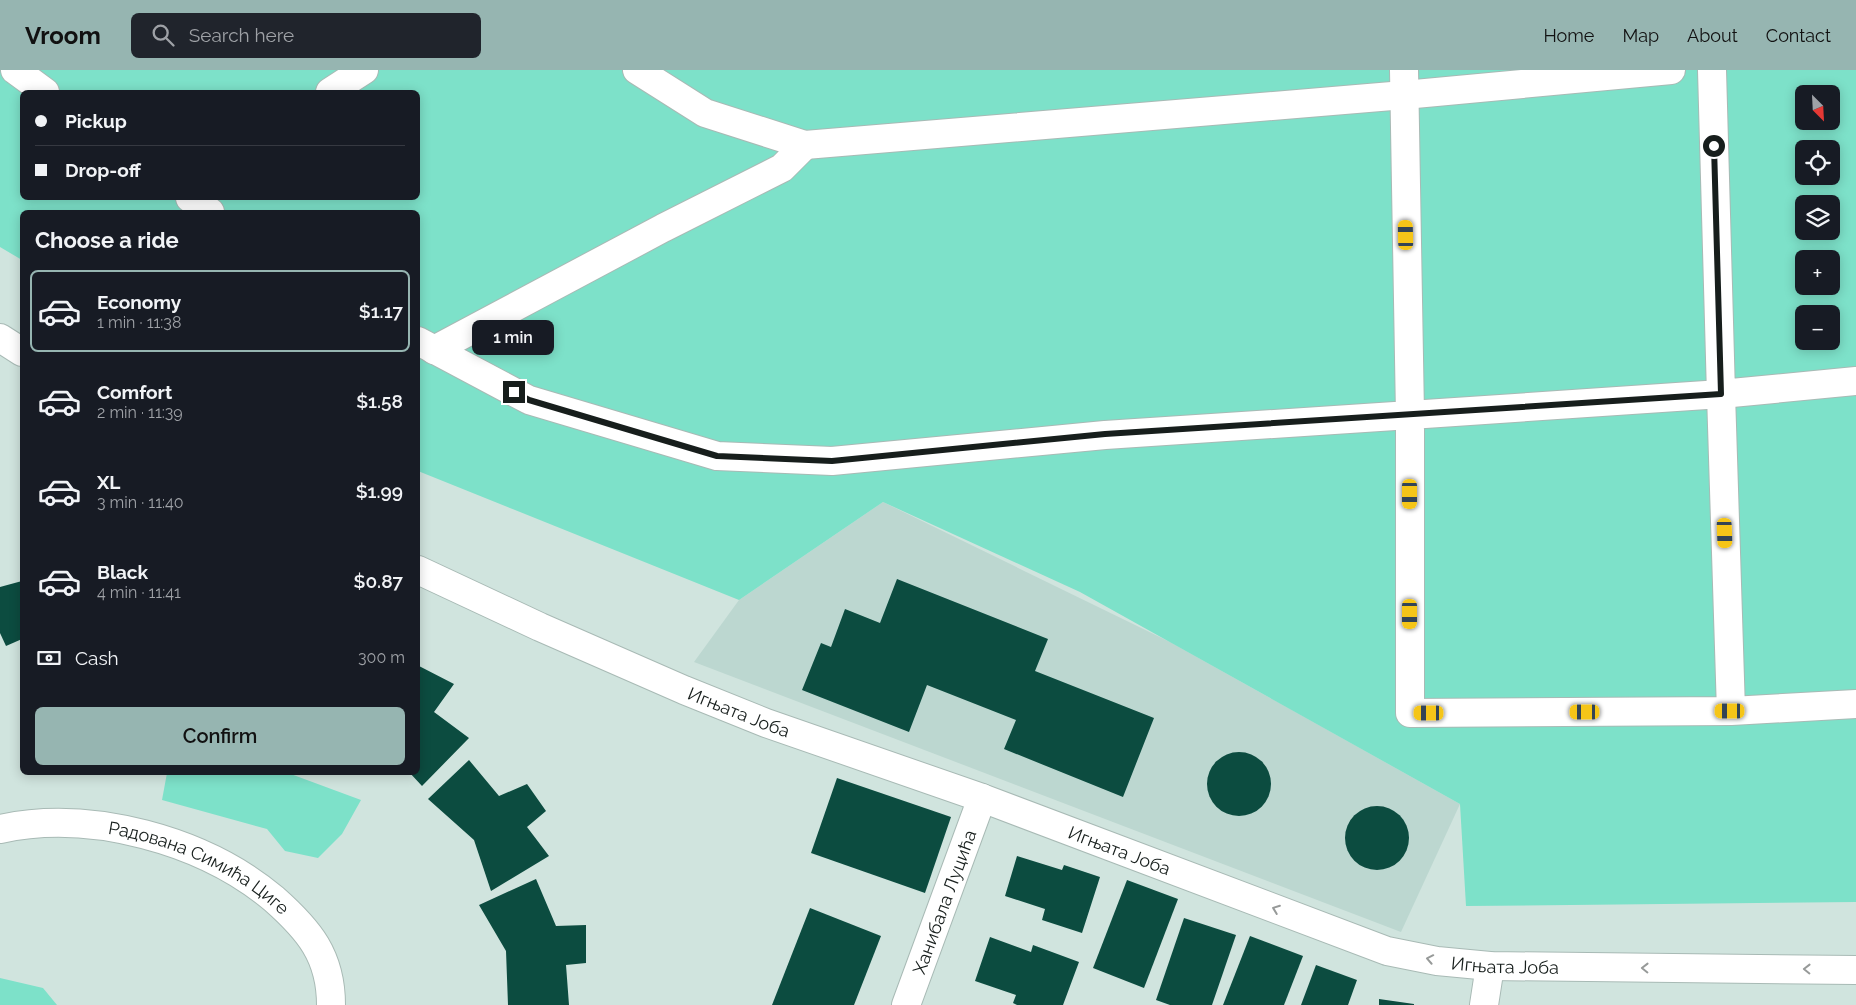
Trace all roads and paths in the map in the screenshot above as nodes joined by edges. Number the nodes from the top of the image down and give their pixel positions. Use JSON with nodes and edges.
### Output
{"nodes":[{"id":1,"x":15,"y":70,"type":"edge"},
{"id":2,"x":364,"y":70,"type":"edge"},
{"id":3,"x":637,"y":70,"type":"edge"},
{"id":4,"x":1671,"y":70,"type":"edge"},
{"id":5,"x":1712,"y":70,"type":"edge"},
{"id":6,"x":1404,"y":83,"type":"edge"},
{"id":7,"x":42,"y":90,"type":"edge"},
{"id":8,"x":333,"y":90,"type":"edge"},
{"id":9,"x":805,"y":144,"type":"junction"},
{"id":10,"x":193,"y":200,"type":"edge"},
{"id":11,"x":207,"y":210,"type":"edge"},
{"id":12,"x":0,"y":338,"type":"edge"},
{"id":13,"x":426,"y":346,"type":"edge"},
{"id":14,"x":20,"y":351,"type":"edge"},
{"id":15,"x":1856,"y":381,"type":"edge"},
{"id":16,"x":1721,"y":394,"type":"junction"},
{"id":17,"x":1410,"y":415,"type":"junction"},
{"id":18,"x":420,"y":571,"type":"edge"},
{"id":19,"x":1856,"y":704,"type":"edge"},
{"id":20,"x":1730,"y":711,"type":"junction"},
{"id":21,"x":982,"y":798,"type":"junction"},
{"id":22,"x":0,"y":829,"type":"edge"},
{"id":23,"x":1490,"y":966,"type":"junction"},
{"id":24,"x":1856,"y":970,"type":"edge"},
{"id":25,"x":331,"y":1005,"type":"edge"},
{"id":26,"x":906,"y":1005,"type":"edge"},
{"id":27,"x":1484,"y":1005,"type":"edge"}],
"edges":[{"from":1,"to":7,"type":"street"},
{"from":2,"to":8,"type":"street"},
{"from":3,"to":9,"type":"street"},
{"from":4,"to":6,"type":"street"},
{"from":5,"to":16,"type":"street"},
{"from":6,"to":9,"type":"street"},
{"from":6,"to":17,"type":"street"},
{"from":9,"to":13,"type":"street"},
{"from":10,"to":11,"type":"street"},
{"from":12,"to":14,"type":"street"},
{"from":13,"to":17,"type":"street"},
{"from":15,"to":16,"type":"street"},
{"from":16,"to":17,"type":"street"},
{"from":16,"to":20,"type":"street"},
{"from":17,"to":20,"type":"street"},
{"from":18,"to":21,"type":"street","name":"Игњата Јоба"},
{"from":19,"to":20,"type":"street"},
{"from":23,"to":21,"type":"street","name":"Игњата Јоба","one_way":true},
{"from":21,"to":26,"type":"street","name":"Ханибала Луцића"},
{"from":22,"to":25,"type":"street","name":"Радована Симића Циге"},
{"from":24,"to":23,"type":"street","name":"Игњата Јоба","one_way":true},
{"from":23,"to":27,"type":"street"}]}
